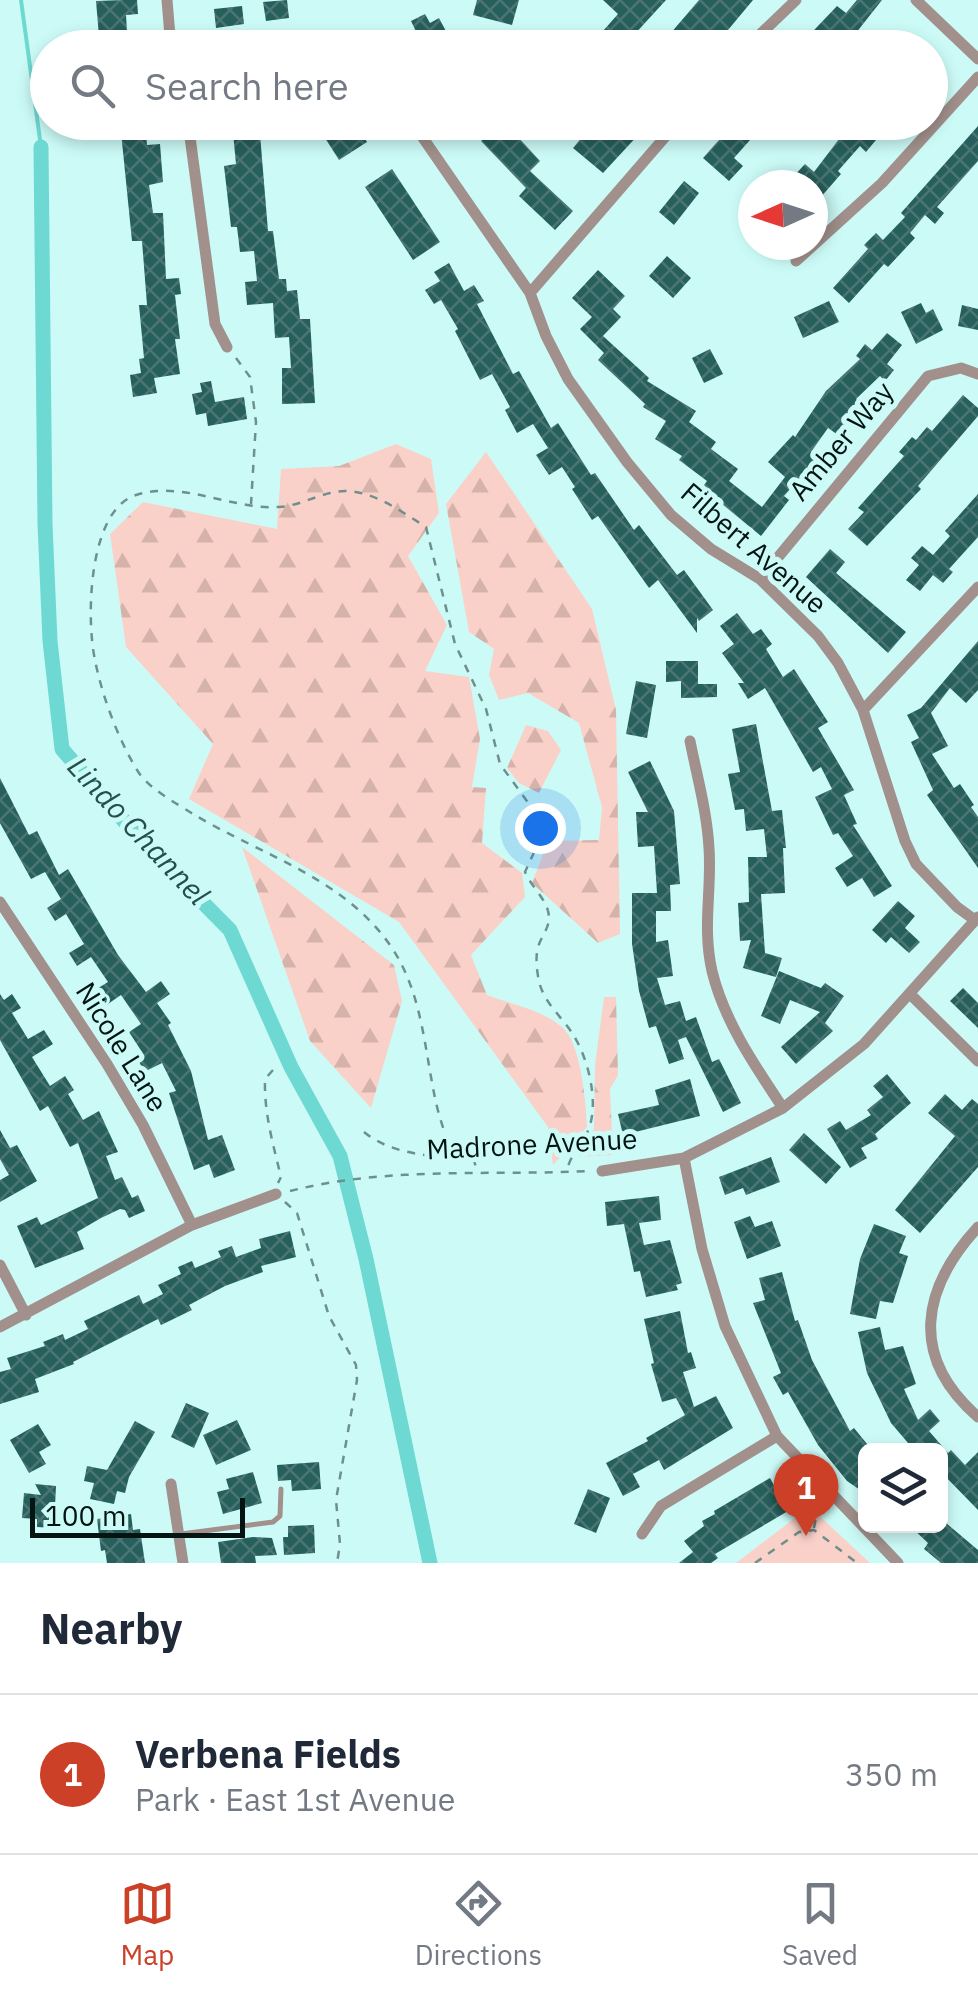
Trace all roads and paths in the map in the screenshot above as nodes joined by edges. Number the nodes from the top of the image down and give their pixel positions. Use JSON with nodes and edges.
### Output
{"nodes":[{"id":1,"x":167,"y":0,"type":"edge"},
{"id":2,"x":796,"y":0,"type":"edge"},
{"id":3,"x":916,"y":0,"type":"edge"},
{"id":4,"x":170,"y":30,"type":"edge"},
{"id":5,"x":765,"y":30,"type":"edge"},
{"id":6,"x":948,"y":30,"type":"edge"},
{"id":7,"x":948,"y":30,"type":"edge"},
{"id":8,"x":978,"y":59,"type":"edge"},
{"id":9,"x":978,"y":77,"type":"edge"},
{"id":10,"x":948,"y":110,"type":"edge"},
{"id":11,"x":190,"y":140,"type":"edge"},
{"id":12,"x":424,"y":140,"type":"edge"},
{"id":13,"x":662,"y":140,"type":"edge"},
{"id":14,"x":921,"y":140,"type":"edge"},
{"id":15,"x":796,"y":262,"type":"dead end"},
{"id":16,"x":530,"y":293,"type":"junction"},
{"id":17,"x":227,"y":347,"type":"joint"},
{"id":18,"x":978,"y":374,"type":"edge"},
{"id":19,"x":252,"y":506,"type":"junction"},
{"id":20,"x":760,"y":579,"type":"junction"},
{"id":21,"x":978,"y":586,"type":"edge"},
{"id":22,"x":863,"y":710,"type":"junction"},
{"id":23,"x":690,"y":741,"type":"dead end"},
{"id":24,"x":0,"y":902,"type":"edge"},
{"id":25,"x":976,"y":919,"type":"edge"},
{"id":26,"x":910,"y":994,"type":"junction"},
{"id":27,"x":978,"y":1060,"type":"edge"},
{"id":28,"x":273,"y":1070,"type":"dead end"},
{"id":29,"x":782,"y":1108,"type":"junction"},
{"id":30,"x":364,"y":1132,"type":"dead end"},
{"id":31,"x":454,"y":1158,"type":"junction"},
{"id":32,"x":684,"y":1158,"type":"junction"},
{"id":33,"x":602,"y":1171,"type":"joint"},
{"id":34,"x":478,"y":1172,"type":"junction"},
{"id":35,"x":566,"y":1172,"type":"junction"},
{"id":36,"x":298,"y":1188,"type":"dead end"},
{"id":37,"x":276,"y":1194,"type":"junction"},
{"id":38,"x":192,"y":1224,"type":"junction"},
{"id":39,"x":978,"y":1227,"type":"edge"},
{"id":40,"x":0,"y":1265,"type":"edge"},
{"id":41,"x":26,"y":1316,"type":"junction"},
{"id":42,"x":0,"y":1326,"type":"edge"},
{"id":43,"x":978,"y":1417,"type":"edge"},
{"id":44,"x":777,"y":1436,"type":"junction"},
{"id":45,"x":172,"y":1484,"type":"dead end"},
{"id":46,"x":822,"y":1484,"type":"junction"},
{"id":47,"x":281,"y":1489,"type":"dead end"},
{"id":48,"x":814,"y":1530,"type":"junction"},
{"id":49,"x":178,"y":1534,"type":"junction"},
{"id":50,"x":642,"y":1534,"type":"dead end"},
{"id":51,"x":182,"y":1563,"type":"edge"},
{"id":52,"x":336,"y":1563,"type":"edge"},
{"id":53,"x":755,"y":1563,"type":"edge"},
{"id":54,"x":857,"y":1563,"type":"edge"},
{"id":55,"x":898,"y":1563,"type":"edge"}],
"edges":[{"from":1,"to":4,"type":"street"},
{"from":2,"to":5,"type":"street"},
{"from":3,"to":7,"type":"street"},
{"from":6,"to":8,"type":"street"},
{"from":9,"to":10,"type":"street"},
{"from":11,"to":17,"type":"street"},
{"from":12,"to":16,"type":"street","name":"Filbert Avenue"},
{"from":13,"to":16,"type":"street"},
{"from":14,"to":15,"type":"street"},
{"from":16,"to":20,"type":"street","name":"Filbert Avenue"},
{"from":17,"to":19,"type":"path"},
{"from":18,"to":20,"type":"street","name":"Amber Way"},
{"from":19,"to":31,"type":"path"},
{"from":19,"to":35,"type":"path"},
{"from":20,"to":22,"type":"street","name":"Filbert Avenue"},
{"from":21,"to":22,"type":"street"},
{"from":22,"to":25,"type":"street","name":"Filbert Avenue"},
{"from":23,"to":29,"type":"street"},
{"from":24,"to":38,"type":"street","name":"Nicole Lane"},
{"from":25,"to":26,"type":"street","name":"Madrone Avenue"},
{"from":26,"to":27,"type":"street"},
{"from":26,"to":29,"type":"street","name":"Madrone Avenue"},
{"from":28,"to":37,"type":"path"},
{"from":29,"to":32,"type":"street","name":"Madrone Avenue"},
{"from":30,"to":31,"type":"path"},
{"from":31,"to":34,"type":"path"},
{"from":32,"to":33,"type":"street","name":"Madrone Avenue"},
{"from":32,"to":44,"type":"street"},
{"from":33,"to":35,"type":"path","name":"Madrone Avenue"},
{"from":34,"to":35,"type":"path","name":"Madrone Avenue"},
{"from":34,"to":36,"type":"path","name":"Madrone Avenue"},
{"from":37,"to":38,"type":"street"},
{"from":37,"to":52,"type":"path"},
{"from":38,"to":41,"type":"street"},
{"from":39,"to":43,"type":"street"},
{"from":40,"to":41,"type":"street"},
{"from":41,"to":42,"type":"street"},
{"from":44,"to":46,"type":"street"},
{"from":44,"to":50,"type":"street"},
{"from":45,"to":49,"type":"street"},
{"from":46,"to":48,"type":"path"},
{"from":46,"to":55,"type":"street"},
{"from":47,"to":49,"type":"lane"},
{"from":48,"to":53,"type":"path"},
{"from":48,"to":54,"type":"path"},
{"from":49,"to":51,"type":"street"}]}
